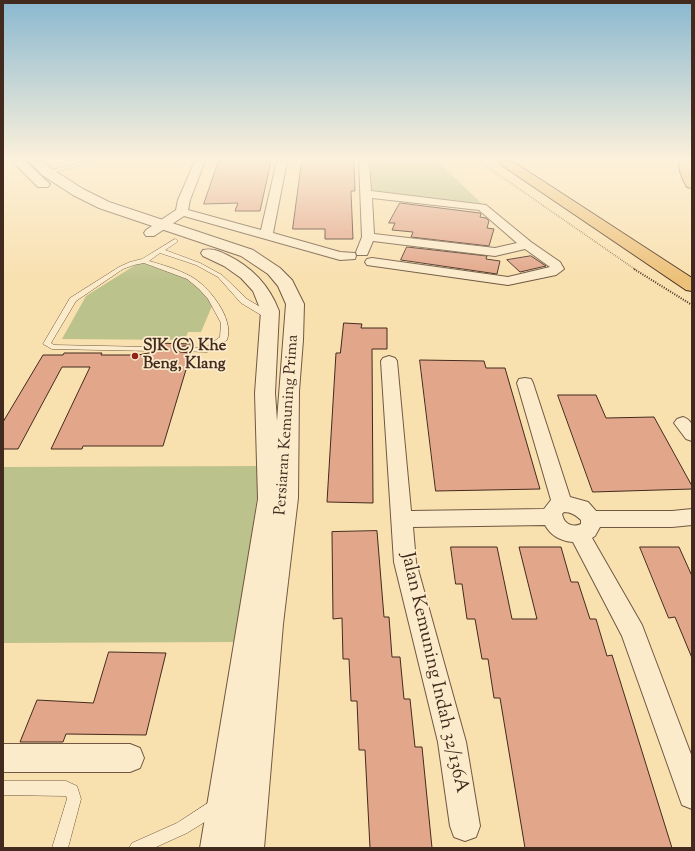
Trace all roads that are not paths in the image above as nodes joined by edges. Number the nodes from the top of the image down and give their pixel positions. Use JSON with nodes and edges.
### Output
{"nodes":[{"id":1,"x":70,"y":201,"type":"edge"},
{"id":2,"x":95,"y":201,"type":"edge"},
{"id":3,"x":184,"y":201,"type":"edge"},
{"id":4,"x":273,"y":201,"type":"edge"},
{"id":5,"x":365,"y":201,"type":"edge"},
{"id":6,"x":429,"y":201,"type":"edge"},
{"id":7,"x":564,"y":201,"type":"edge"},
{"id":8,"x":587,"y":201,"type":"edge"},
{"id":9,"x":182,"y":212,"type":"junction"},
{"id":10,"x":155,"y":229,"type":"junction"},
{"id":11,"x":266,"y":235,"type":"junction"},
{"id":12,"x":368,"y":237,"type":"junction"},
{"id":13,"x":527,"y":245,"type":"junction"},
{"id":14,"x":168,"y":246,"type":"junction"},
{"id":15,"x":356,"y":254,"type":"junction"},
{"id":16,"x":144,"y":261,"type":"junction"},
{"id":17,"x":680,"y":262,"type":"dead end"},
{"id":18,"x":692,"y":286,"type":"edge"},
{"id":19,"x":150,"y":349,"type":"dead end"},
{"id":20,"x":184,"y":349,"type":"dead end"},
{"id":21,"x":389,"y":361,"type":"dead end"},
{"id":22,"x":525,"y":383,"type":"dead end"},
{"id":23,"x":288,"y":409,"type":"junction"},
{"id":24,"x":266,"y":410,"type":"junction"},
{"id":25,"x":557,"y":511,"type":"junction"},
{"id":26,"x":692,"y":517,"type":"edge"},
{"id":27,"x":403,"y":519,"type":"junction"},
{"id":28,"x":585,"y":526,"type":"junction"},
{"id":29,"x":3,"y":758,"type":"edge"},
{"id":30,"x":130,"y":758,"type":"dead end"},
{"id":31,"x":3,"y":788,"type":"edge"},
{"id":32,"x":692,"y":794,"type":"edge"},
{"id":33,"x":238,"y":796,"type":"junction"},
{"id":34,"x":465,"y":826,"type":"dead end"},
{"id":35,"x":60,"y":848,"type":"edge"},
{"id":36,"x":137,"y":848,"type":"edge"},
{"id":37,"x":219,"y":848,"type":"edge"},
{"id":38,"x":245,"y":848,"type":"edge"},
{"id":39,"x":254,"y":848,"type":"edge"}],
"edges":[{"from":1,"to":10,"type":"street","name":"Persiaran Kemuning Prima"},
{"from":2,"to":10,"type":"street","name":"Persiaran Kemuning Prima"},
{"from":3,"to":9,"type":"street"},
{"from":4,"to":11,"type":"street"},
{"from":5,"to":12,"type":"street"},
{"from":6,"to":13,"type":"street"},
{"from":7,"to":18,"type":"highway"},
{"from":8,"to":17,"type":"highway"},
{"from":9,"to":10,"type":"street"},
{"from":9,"to":11,"type":"street"},
{"from":10,"to":14,"type":"street","name":"Persiaran Kemuning Prima"},
{"from":10,"to":23,"type":"street","name":"Persiaran Kemuning Prima"},
{"from":11,"to":15,"type":"street"},
{"from":12,"to":13,"type":"street"},
{"from":12,"to":15,"type":"street"},
{"from":13,"to":15,"type":"street"},
{"from":14,"to":16,"type":"lane"},
{"from":14,"to":24,"type":"street","name":"Persiaran Kemuning Prima"},
{"from":16,"to":19,"type":"lane"},
{"from":16,"to":20,"type":"lane"},
{"from":21,"to":27,"type":"street","name":"Jalan Kemuning Indah 32/136A"},
{"from":22,"to":25,"type":"street"},
{"from":23,"to":24,"type":"street"},
{"from":23,"to":33,"type":"street","name":"Persiaran Kemuning Prima"},
{"from":24,"to":33,"type":"street","name":"Persiaran Kemuning Prima"},
{"from":25,"to":27,"type":"street"},
{"from":25,"to":28,"type":"street"},
{"from":25,"to":28,"type":"street"},
{"from":26,"to":28,"type":"street"},
{"from":27,"to":34,"type":"street","name":"Jalan Kemuning Indah 32/136A"},
{"from":28,"to":32,"type":"street"},
{"from":29,"to":30,"type":"street"},
{"from":31,"to":35,"type":"lane"},
{"from":33,"to":36,"type":"lane"},
{"from":33,"to":37,"type":"street","name":"Persiaran Kemuning Prima"},
{"from":33,"to":38,"type":"street","name":"Persiaran Kemuning Prima"},
{"from":33,"to":39,"type":"street"}]}
